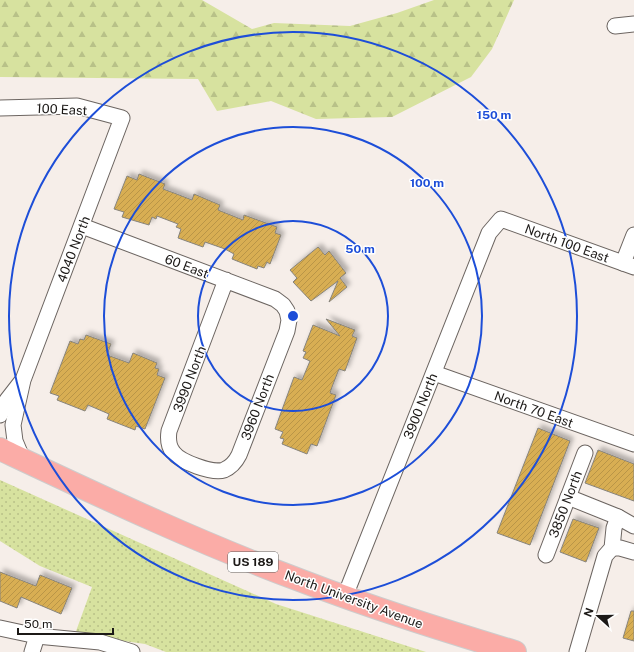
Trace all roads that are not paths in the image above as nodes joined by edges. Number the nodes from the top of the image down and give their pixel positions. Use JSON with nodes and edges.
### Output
{"nodes":[{"id":1,"x":634,"y":24,"type":"edge"},
{"id":2,"x":615,"y":26,"type":"dead end"},
{"id":3,"x":0,"y":108,"type":"edge"},
{"id":4,"x":122,"y":118,"type":"joint"},
{"id":5,"x":500,"y":219,"type":"joint"},
{"id":6,"x":82,"y":226,"type":"junction"},
{"id":7,"x":634,"y":235,"type":"edge"},
{"id":8,"x":629,"y":265,"type":"edge"},
{"id":9,"x":226,"y":280,"type":"junction"},
{"id":10,"x":287,"y":311,"type":"joint"},
{"id":11,"x":434,"y":373,"type":"junction"},
{"id":12,"x":23,"y":380,"type":"junction"},
{"id":13,"x":0,"y":415,"type":"edge"},
{"id":14,"x":634,"y":444,"type":"edge"},
{"id":15,"x":0,"y":450,"type":"edge"},
{"id":16,"x":585,"y":453,"type":"dead end"},
{"id":17,"x":23,"y":460,"type":"junction"},
{"id":18,"x":196,"y":465,"type":"joint"},
{"id":19,"x":568,"y":497,"type":"junction"},
{"id":20,"x":618,"y":517,"type":"junction"},
{"id":21,"x":634,"y":526,"type":"edge"},
{"id":22,"x":612,"y":548,"type":"junction"},
{"id":23,"x":634,"y":552,"type":"edge"},
{"id":24,"x":546,"y":555,"type":"dead end"},
{"id":25,"x":345,"y":596,"type":"junction"},
{"id":26,"x":0,"y":628,"type":"edge"},
{"id":27,"x":37,"y":636,"type":"junction"},
{"id":28,"x":32,"y":652,"type":"edge"},
{"id":29,"x":132,"y":652,"type":"edge"},
{"id":30,"x":515,"y":652,"type":"edge"},
{"id":31,"x":577,"y":652,"type":"edge"}],
"edges":[{"from":1,"to":2,"type":"street"},
{"from":3,"to":4,"type":"street","name":"100 East"},
{"from":4,"to":6,"type":"street","name":"4040 North"},
{"from":5,"to":8,"type":"street","name":"North 100 East"},
{"from":5,"to":11,"type":"street","name":"3900 North"},
{"from":6,"to":9,"type":"street","name":"60 East"},
{"from":6,"to":12,"type":"street","name":"4040 North"},
{"from":7,"to":8,"type":"street"},
{"from":9,"to":10,"type":"street","name":"60 East"},
{"from":9,"to":18,"type":"street","name":"3990 North"},
{"from":10,"to":18,"type":"street","name":"3960 North"},
{"from":11,"to":14,"type":"street","name":"North 70 East"},
{"from":11,"to":25,"type":"street","name":"3900 North"},
{"from":12,"to":13,"type":"street","name":"4040 North"},
{"from":12,"to":17,"type":"street","name":"4040 North"},
{"from":15,"to":17,"type":"highway","name":"North University Avenue","number":"US 189"},
{"from":16,"to":19,"type":"street","name":"3850 North"},
{"from":17,"to":25,"type":"highway","name":"North University Avenue","number":"US 189"},
{"from":19,"to":20,"type":"street"},
{"from":19,"to":24,"type":"street","name":"3850 North"},
{"from":20,"to":21,"type":"street"},
{"from":20,"to":22,"type":"street"},
{"from":22,"to":23,"type":"street"},
{"from":22,"to":31,"type":"street"},
{"from":25,"to":30,"type":"highway","name":"North University Avenue","number":"US 189"},
{"from":26,"to":27,"type":"street"},
{"from":27,"to":28,"type":"street"},
{"from":27,"to":29,"type":"street"}]}
